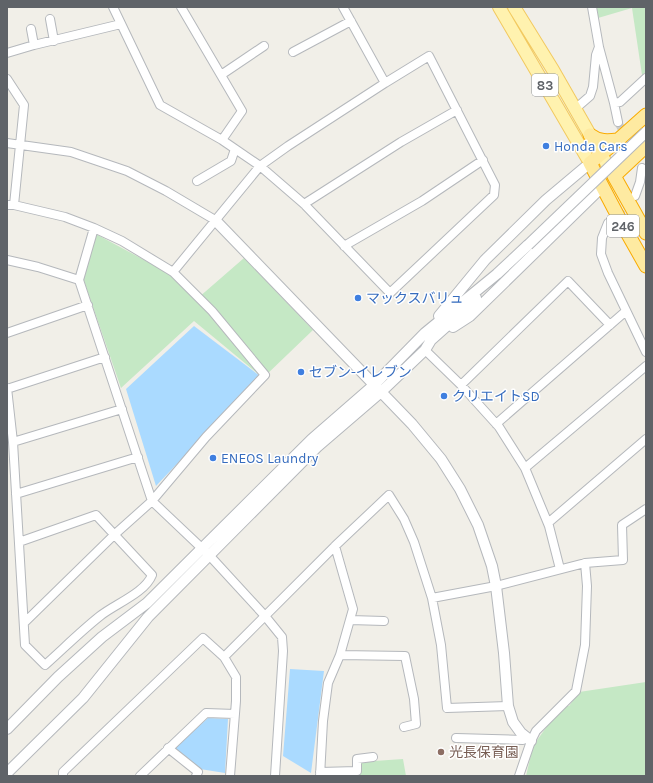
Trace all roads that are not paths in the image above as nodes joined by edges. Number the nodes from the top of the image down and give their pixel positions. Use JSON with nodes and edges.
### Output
{"nodes":[{"id":1,"x":113,"y":7,"type":"edge"},
{"id":2,"x":181,"y":7,"type":"edge"},
{"id":3,"x":344,"y":7,"type":"edge"},
{"id":4,"x":499,"y":7,"type":"edge"},
{"id":5,"x":514,"y":7,"type":"edge"},
{"id":6,"x":592,"y":7,"type":"edge"},
{"id":7,"x":50,"y":19,"type":"dead end"},
{"id":8,"x":351,"y":21,"type":"junction"},
{"id":9,"x":121,"y":24,"type":"junction"},
{"id":10,"x":31,"y":29,"type":"dead end"},
{"id":11,"x":54,"y":41,"type":"junction"},
{"id":12,"x":34,"y":45,"type":"junction"},
{"id":13,"x":264,"y":46,"type":"dead end"},
{"id":14,"x":599,"y":47,"type":"junction"},
{"id":15,"x":293,"y":52,"type":"dead end"},
{"id":16,"x":7,"y":53,"type":"edge"},
{"id":17,"x":221,"y":75,"type":"junction"},
{"id":18,"x":646,"y":78,"type":"edge"},
{"id":19,"x":7,"y":79,"type":"edge"},
{"id":20,"x":385,"y":82,"type":"junction"},
{"id":21,"x":614,"y":103,"type":"junction"},
{"id":22,"x":457,"y":110,"type":"junction"},
{"id":23,"x":575,"y":110,"type":"junction"},
{"id":24,"x":646,"y":115,"type":"edge"},
{"id":25,"x":618,"y":122,"type":"tunnel mouth"},
{"id":26,"x":646,"y":132,"type":"edge"},
{"id":27,"x":590,"y":135,"type":"junction"},
{"id":28,"x":222,"y":140,"type":"junction"},
{"id":29,"x":618,"y":140,"type":"junction"},
{"id":30,"x":7,"y":143,"type":"edge"},
{"id":31,"x":20,"y":144,"type":"junction"},
{"id":32,"x":646,"y":146,"type":"edge"},
{"id":33,"x":235,"y":149,"type":"junction"},
{"id":34,"x":600,"y":154,"type":"junction"},
{"id":35,"x":483,"y":160,"type":"junction"},
{"id":36,"x":590,"y":164,"type":"junction"},
{"id":37,"x":260,"y":166,"type":"junction"},
{"id":38,"x":642,"y":168,"type":"dead end"},
{"id":39,"x":614,"y":176,"type":"junction"},
{"id":40,"x":198,"y":181,"type":"dead end"},
{"id":41,"x":602,"y":186,"type":"junction"},
{"id":42,"x":635,"y":196,"type":"tunnel mouth"},
{"id":43,"x":304,"y":204,"type":"junction"},
{"id":44,"x":10,"y":205,"type":"edge"},
{"id":45,"x":215,"y":220,"type":"junction"},
{"id":46,"x":608,"y":223,"type":"tunnel mouth"},
{"id":47,"x":94,"y":228,"type":"junction"},
{"id":48,"x":646,"y":233,"type":"edge"},
{"id":49,"x":344,"y":246,"type":"junction"},
{"id":50,"x":7,"y":260,"type":"edge"},
{"id":51,"x":646,"y":266,"type":"edge"},
{"id":52,"x":173,"y":272,"type":"junction"},
{"id":53,"x":79,"y":280,"type":"junction"},
{"id":54,"x":88,"y":305,"type":"junction"},
{"id":55,"x":626,"y":311,"type":"junction"},
{"id":56,"x":610,"y":325,"type":"junction"},
{"id":57,"x":7,"y":333,"type":"edge"},
{"id":58,"x":428,"y":337,"type":"junction"},
{"id":59,"x":425,"y":350,"type":"junction"},
{"id":60,"x":646,"y":352,"type":"edge"},
{"id":61,"x":105,"y":357,"type":"junction"},
{"id":62,"x":646,"y":366,"type":"edge"},
{"id":63,"x":461,"y":385,"type":"junction"},
{"id":64,"x":378,"y":388,"type":"junction"},
{"id":65,"x":7,"y":389,"type":"edge"},
{"id":66,"x":122,"y":409,"type":"junction"},
{"id":67,"x":496,"y":424,"type":"junction"},
{"id":68,"x":646,"y":439,"type":"edge"},
{"id":69,"x":13,"y":442,"type":"junction"},
{"id":70,"x":138,"y":457,"type":"junction"},
{"id":71,"x":525,"y":468,"type":"junction"},
{"id":72,"x":16,"y":494,"type":"junction"},
{"id":73,"x":152,"y":501,"type":"junction"},
{"id":74,"x":646,"y":509,"type":"edge"},
{"id":75,"x":548,"y":523,"type":"junction"},
{"id":76,"x":114,"y":535,"type":"junction"},
{"id":77,"x":19,"y":542,"type":"junction"},
{"id":78,"x":334,"y":546,"type":"junction"},
{"id":79,"x":205,"y":552,"type":"junction"},
{"id":80,"x":585,"y":563,"type":"junction"},
{"id":81,"x":560,"y":569,"type":"junction"},
{"id":82,"x":496,"y":586,"type":"junction"},
{"id":83,"x":432,"y":598,"type":"junction"},
{"id":84,"x":265,"y":616,"type":"junction"},
{"id":85,"x":350,"y":620,"type":"junction"},
{"id":86,"x":384,"y":621,"type":"dead end"},
{"id":87,"x":24,"y":622,"type":"junction"},
{"id":88,"x":340,"y":655,"type":"junction"},
{"id":89,"x":224,"y":657,"type":"junction"},
{"id":90,"x":508,"y":706,"type":"junction"},
{"id":91,"x":235,"y":714,"type":"junction"},
{"id":92,"x":404,"y":727,"type":"dead end"},
{"id":93,"x":7,"y":729,"type":"edge"},
{"id":94,"x":456,"y":738,"type":"dead end"},
{"id":95,"x":528,"y":738,"type":"junction"},
{"id":96,"x":168,"y":748,"type":"junction"},
{"id":97,"x":373,"y":757,"type":"dead end"},
{"id":98,"x":7,"y":773,"type":"edge"},
{"id":99,"x":320,"y":774,"type":"edge"},
{"id":100,"x":63,"y":776,"type":"edge"},
{"id":101,"x":140,"y":776,"type":"edge"},
{"id":102,"x":196,"y":776,"type":"edge"},
{"id":103,"x":230,"y":776,"type":"edge"},
{"id":104,"x":275,"y":776,"type":"edge"},
{"id":105,"x":519,"y":776,"type":"edge"}],
"edges":[{"from":1,"to":9,"type":"street"},
{"from":2,"to":17,"type":"street"},
{"from":3,"to":8,"type":"street"},
{"from":4,"to":36,"type":"main road","number":"83"},
{"from":5,"to":23,"type":"main road","number":"83"},
{"from":6,"to":14,"type":"street"},
{"from":7,"to":11,"type":"street"},
{"from":8,"to":15,"type":"street"},
{"from":8,"to":20,"type":"street"},
{"from":9,"to":11,"type":"street"},
{"from":9,"to":28,"type":"street"},
{"from":10,"to":12,"type":"street"},
{"from":11,"to":12,"type":"street"},
{"from":12,"to":16,"type":"street"},
{"from":13,"to":17,"type":"street"},
{"from":14,"to":21,"type":"street"},
{"from":14,"to":23,"type":"street"},
{"from":17,"to":28,"type":"street"},
{"from":18,"to":21,"type":"street"},
{"from":19,"to":31,"type":"street"},
{"from":20,"to":22,"type":"street"},
{"from":20,"to":37,"type":"street"},
{"from":21,"to":25,"type":"street"},
{"from":22,"to":35,"type":"street"},
{"from":22,"to":43,"type":"street"},
{"from":23,"to":27,"type":"main road","number":"83"},
{"from":24,"to":29,"type":"highway"},
{"from":26,"to":58,"type":"street","bridge":true},
{"from":27,"to":29,"type":"highway"},
{"from":27,"to":34,"type":"main road","number":"83"},
{"from":28,"to":33,"type":"street"},
{"from":29,"to":34,"type":"highway"},
{"from":30,"to":31,"type":"street"},
{"from":31,"to":44,"type":"street"},
{"from":31,"to":45,"type":"street"},
{"from":32,"to":39,"type":"highway"},
{"from":33,"to":37,"type":"street"},
{"from":33,"to":40,"type":"street"},
{"from":34,"to":36,"type":"highway"},
{"from":34,"to":39,"type":"main road","number":"83"},
{"from":35,"to":49,"type":"street"},
{"from":35,"to":49,"type":"street"},
{"from":36,"to":41,"type":"highway","number":"246"},
{"from":36,"to":58,"type":"street"},
{"from":37,"to":43,"type":"street"},
{"from":37,"to":45,"type":"street"},
{"from":38,"to":42,"type":"street"},
{"from":39,"to":41,"type":"street"},
{"from":39,"to":48,"type":"highway","number":"246"},
{"from":41,"to":51,"type":"highway","number":"246"},
{"from":41,"to":58,"type":"street"},
{"from":43,"to":49,"type":"street"},
{"from":44,"to":47,"type":"street"},
{"from":45,"to":52,"type":"street"},
{"from":45,"to":64,"type":"street"},
{"from":46,"to":55,"type":"street"},
{"from":47,"to":52,"type":"street"},
{"from":47,"to":53,"type":"street"},
{"from":50,"to":53,"type":"street"},
{"from":52,"to":73,"type":"street"},
{"from":53,"to":54,"type":"street"},
{"from":54,"to":57,"type":"street"},
{"from":54,"to":61,"type":"street"},
{"from":55,"to":56,"type":"street"},
{"from":55,"to":60,"type":"street"},
{"from":56,"to":63,"type":"street"},
{"from":56,"to":67,"type":"street"},
{"from":58,"to":59,"type":"street"},
{"from":58,"to":64,"type":"street"},
{"from":59,"to":63,"type":"street"},
{"from":59,"to":64,"type":"street"},
{"from":61,"to":65,"type":"street"},
{"from":61,"to":66,"type":"street"},
{"from":62,"to":71,"type":"street"},
{"from":63,"to":67,"type":"street"},
{"from":64,"to":79,"type":"street"},
{"from":64,"to":82,"type":"street"},
{"from":65,"to":69,"type":"street"},
{"from":66,"to":69,"type":"street"},
{"from":66,"to":70,"type":"street"},
{"from":67,"to":71,"type":"street"},
{"from":68,"to":75,"type":"street"},
{"from":69,"to":72,"type":"street"},
{"from":70,"to":72,"type":"street"},
{"from":70,"to":73,"type":"street"},
{"from":71,"to":75,"type":"street"},
{"from":72,"to":77,"type":"street"},
{"from":73,"to":76,"type":"street"},
{"from":73,"to":79,"type":"street"},
{"from":74,"to":80,"type":"street"},
{"from":75,"to":81,"type":"street"},
{"from":76,"to":77,"type":"street"},
{"from":76,"to":87,"type":"street"},
{"from":76,"to":87,"type":"street"},
{"from":77,"to":87,"type":"street"},
{"from":78,"to":83,"type":"street"},
{"from":78,"to":84,"type":"street"},
{"from":78,"to":85,"type":"street"},
{"from":79,"to":84,"type":"street"},
{"from":79,"to":93,"type":"street"},
{"from":79,"to":98,"type":"street"},
{"from":80,"to":81,"type":"street"},
{"from":80,"to":95,"type":"street"},
{"from":81,"to":82,"type":"street"},
{"from":82,"to":83,"type":"street"},
{"from":82,"to":90,"type":"street"},
{"from":83,"to":90,"type":"street"},
{"from":84,"to":89,"type":"street"},
{"from":84,"to":104,"type":"street"},
{"from":85,"to":86,"type":"street"},
{"from":85,"to":88,"type":"street"},
{"from":88,"to":92,"type":"street"},
{"from":88,"to":99,"type":"street"},
{"from":89,"to":91,"type":"street"},
{"from":89,"to":100,"type":"street"},
{"from":90,"to":95,"type":"street"},
{"from":91,"to":96,"type":"street"},
{"from":91,"to":103,"type":"street"},
{"from":94,"to":95,"type":"street"},
{"from":95,"to":105,"type":"street"},
{"from":96,"to":101,"type":"street"},
{"from":96,"to":102,"type":"street"},
{"from":97,"to":99,"type":"street"}]}
